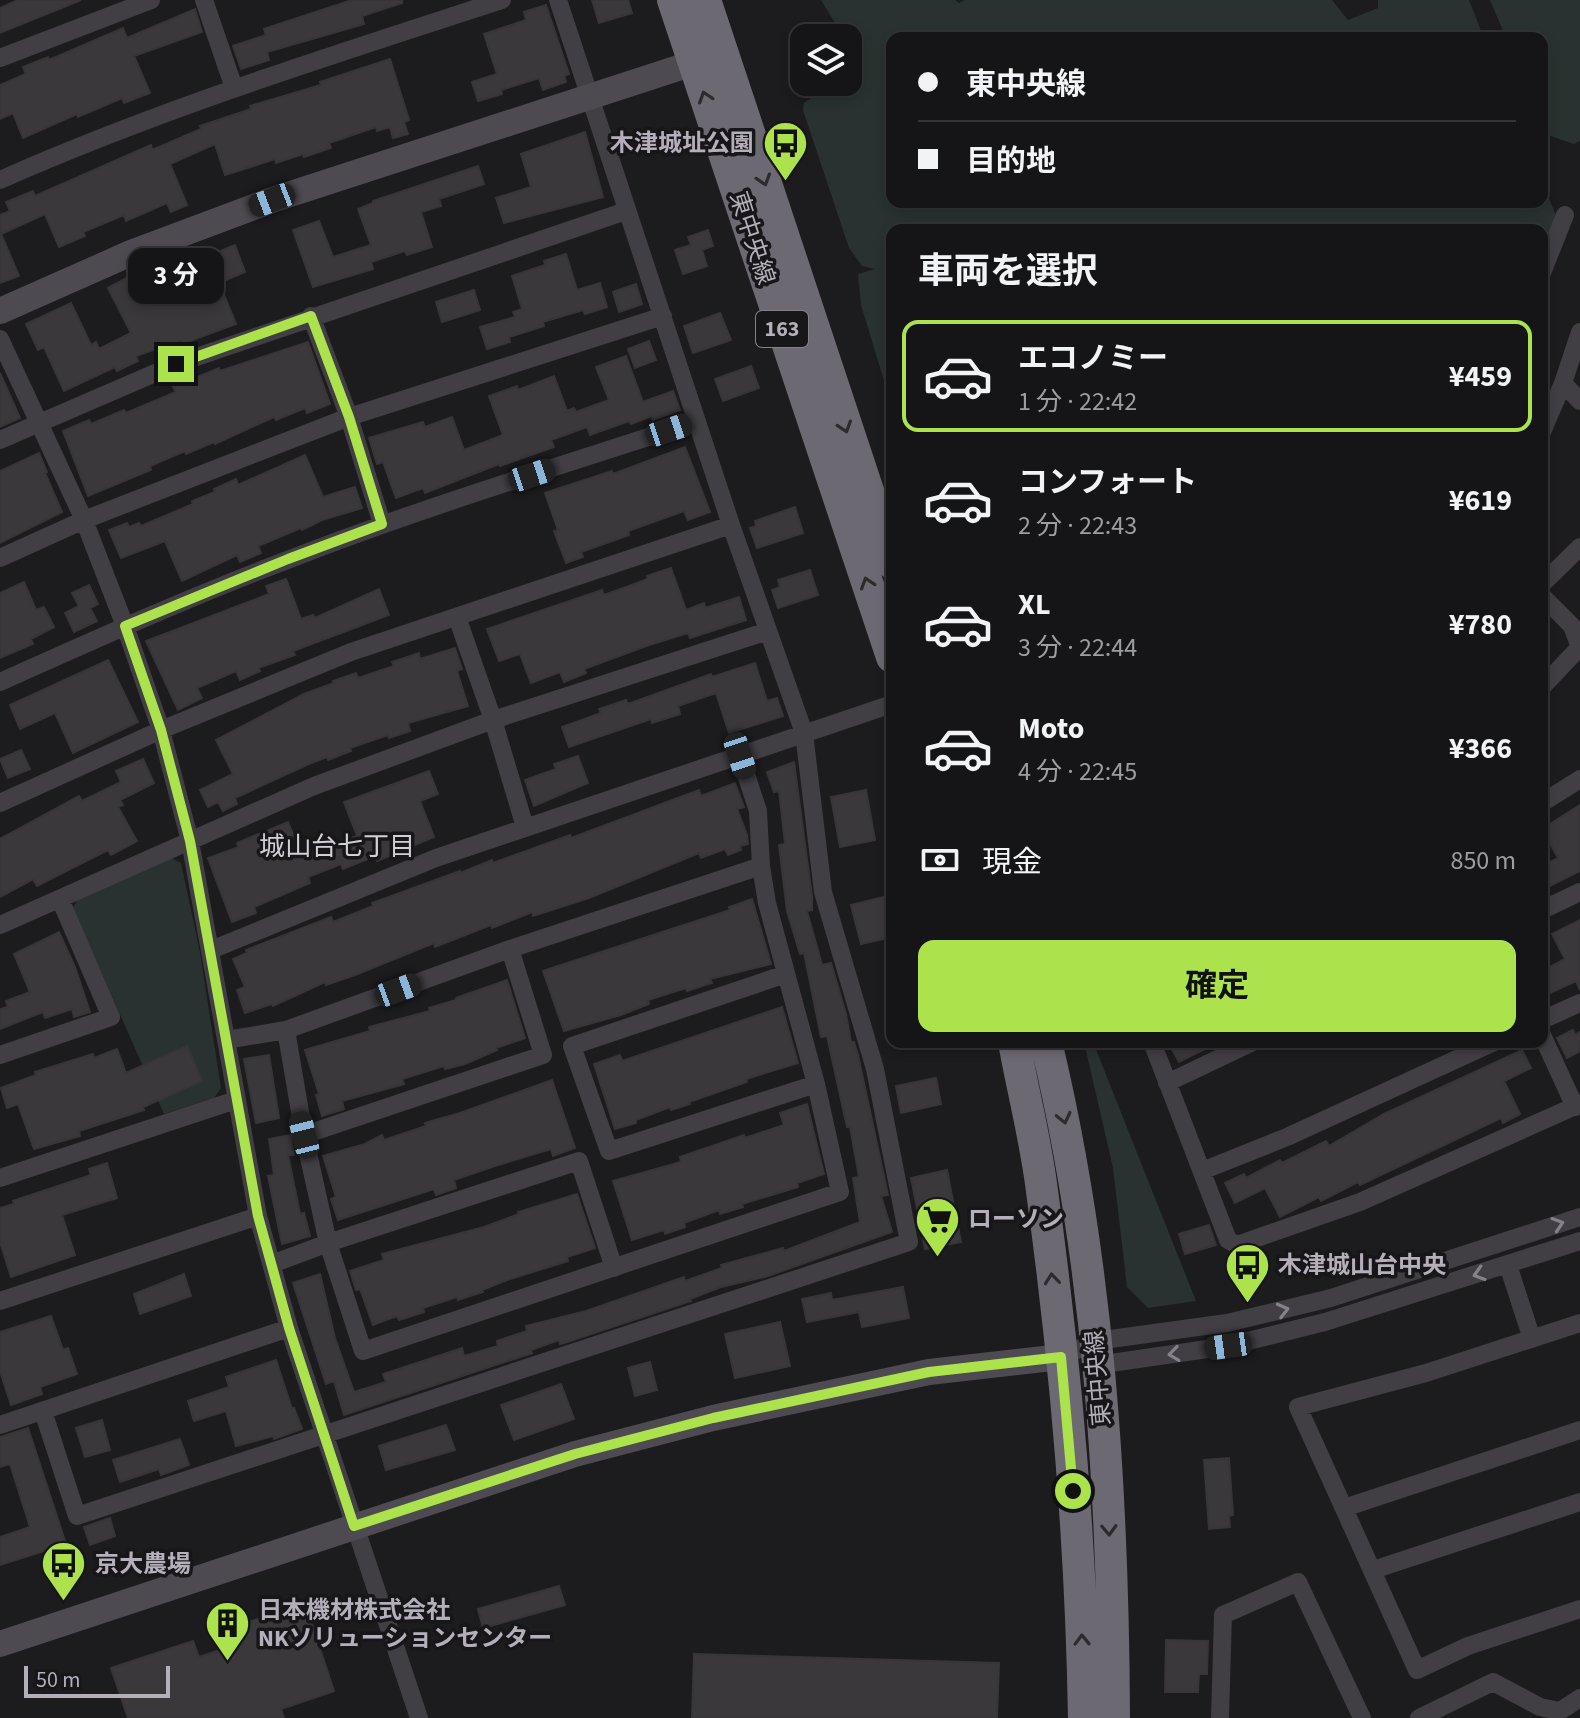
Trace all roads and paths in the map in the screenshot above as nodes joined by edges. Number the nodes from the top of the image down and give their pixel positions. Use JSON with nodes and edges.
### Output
{"nodes":[{"id":1,"x":151,"y":0,"type":"edge"},
{"id":2,"x":204,"y":0,"type":"edge"},
{"id":3,"x":502,"y":0,"type":"edge"},
{"id":4,"x":558,"y":0,"type":"edge"},
{"id":5,"x":673,"y":0,"type":"edge"},
{"id":6,"x":705,"y":0,"type":"edge"},
{"id":7,"x":0,"y":58,"type":"edge"},
{"id":8,"x":708,"y":58,"type":"junction"},
{"id":9,"x":234,"y":88,"type":"junction"},
{"id":10,"x":590,"y":97,"type":"junction"},
{"id":11,"x":0,"y":180,"type":"edge"},
{"id":12,"x":626,"y":211,"type":"junction"},
{"id":13,"x":1565,"y":215,"type":"dead end"},
{"id":14,"x":1548,"y":258,"type":"edge"},
{"id":15,"x":0,"y":311,"type":"edge"},
{"id":16,"x":311,"y":316,"type":"junction"},
{"id":17,"x":663,"y":316,"type":"junction"},
{"id":18,"x":1580,"y":332,"type":"edge"},
{"id":19,"x":0,"y":339,"type":"edge"},
{"id":20,"x":1563,"y":383,"type":"junction"},
{"id":21,"x":1580,"y":401,"type":"edge"},
{"id":22,"x":349,"y":417,"type":"junction"},
{"id":23,"x":1548,"y":418,"type":"edge"},
{"id":24,"x":697,"y":421,"type":"junction"},
{"id":25,"x":40,"y":422,"type":"junction"},
{"id":26,"x":0,"y":440,"type":"edge"},
{"id":27,"x":84,"y":520,"type":"junction"},
{"id":28,"x":382,"y":524,"type":"junction"},
{"id":29,"x":731,"y":525,"type":"junction"},
{"id":30,"x":886,"y":547,"type":"edge"},
{"id":31,"x":1580,"y":547,"type":"edge"},
{"id":32,"x":0,"y":558,"type":"edge"},
{"id":33,"x":1548,"y":578,"type":"edge"},
{"id":34,"x":1548,"y":602,"type":"edge"},
{"id":35,"x":457,"y":617,"type":"junction"},
{"id":36,"x":125,"y":626,"type":"junction"},
{"id":37,"x":768,"y":631,"type":"junction"},
{"id":38,"x":886,"y":637,"type":"edge"},
{"id":39,"x":1580,"y":647,"type":"edge"},
{"id":40,"x":1548,"y":681,"type":"edge"},
{"id":41,"x":0,"y":682,"type":"edge"},
{"id":42,"x":886,"y":706,"type":"edge"},
{"id":43,"x":493,"y":720,"type":"junction"},
{"id":44,"x":161,"y":730,"type":"junction"},
{"id":45,"x":804,"y":733,"type":"junction"},
{"id":46,"x":740,"y":756,"type":"junction"},
{"id":47,"x":1580,"y":779,"type":"edge"},
{"id":48,"x":1548,"y":799,"type":"edge"},
{"id":49,"x":0,"y":803,"type":"edge"},
{"id":50,"x":525,"y":827,"type":"junction"},
{"id":51,"x":190,"y":841,"type":"junction"},
{"id":52,"x":761,"y":866,"type":"junction"},
{"id":53,"x":1580,"y":892,"type":"edge"},
{"id":54,"x":60,"y":899,"type":"junction"},
{"id":55,"x":1548,"y":907,"type":"edge"},
{"id":56,"x":0,"y":925,"type":"edge"},
{"id":57,"x":510,"y":949,"type":"junction"},
{"id":58,"x":211,"y":950,"type":"junction"},
{"id":59,"x":786,"y":974,"type":"junction"},
{"id":60,"x":1580,"y":1003,"type":"edge"},
{"id":61,"x":1548,"y":1017,"type":"edge"},
{"id":62,"x":286,"y":1030,"type":"junction"},
{"id":63,"x":226,"y":1040,"type":"junction"},
{"id":64,"x":1548,"y":1047,"type":"edge"},
{"id":65,"x":1015,"y":1048,"type":"edge"},
{"id":66,"x":1047,"y":1048,"type":"edge"},
{"id":67,"x":1154,"y":1048,"type":"edge"},
{"id":68,"x":1240,"y":1048,"type":"edge"},
{"id":69,"x":1481,"y":1048,"type":"edge"},
{"id":70,"x":0,"y":1055,"type":"edge"},
{"id":71,"x":1167,"y":1083,"type":"junction"},
{"id":72,"x":816,"y":1084,"type":"junction"},
{"id":73,"x":236,"y":1100,"type":"junction"},
{"id":74,"x":1577,"y":1105,"type":"edge"},
{"id":75,"x":304,"y":1135,"type":"junction"},
{"id":76,"x":1202,"y":1171,"type":"junction"},
{"id":77,"x":0,"y":1178,"type":"edge"},
{"id":78,"x":258,"y":1216,"type":"junction"},
{"id":79,"x":1580,"y":1217,"type":"edge"},
{"id":80,"x":1580,"y":1241,"type":"edge"},
{"id":81,"x":328,"y":1243,"type":"junction"},
{"id":82,"x":272,"y":1264,"type":"junction"},
{"id":83,"x":1508,"y":1265,"type":"junction"},
{"id":84,"x":614,"y":1268,"type":"junction"},
{"id":85,"x":0,"y":1301,"type":"edge"},
{"id":86,"x":1580,"y":1323,"type":"edge"},
{"id":87,"x":289,"y":1328,"type":"junction"},
{"id":88,"x":1532,"y":1339,"type":"junction"},
{"id":89,"x":1096,"y":1353,"type":"junction"},
{"id":90,"x":1061,"y":1357,"type":"junction"},
{"id":91,"x":43,"y":1411,"type":"junction"},
{"id":92,"x":0,"y":1425,"type":"edge"},
{"id":93,"x":1580,"y":1430,"type":"edge"},
{"id":94,"x":324,"y":1434,"type":"junction"},
{"id":95,"x":1580,"y":1502,"type":"edge"},
{"id":96,"x":1344,"y":1508,"type":"junction"},
{"id":97,"x":354,"y":1526,"type":"junction"},
{"id":98,"x":1373,"y":1570,"type":"junction"},
{"id":99,"x":1580,"y":1609,"type":"edge"},
{"id":100,"x":0,"y":1644,"type":"edge"},
{"id":101,"x":1580,"y":1698,"type":"edge"},
{"id":102,"x":419,"y":1718,"type":"edge"},
{"id":103,"x":1084,"y":1718,"type":"edge"},
{"id":104,"x":1114,"y":1718,"type":"edge"},
{"id":105,"x":1220,"y":1718,"type":"edge"},
{"id":106,"x":1362,"y":1718,"type":"edge"},
{"id":107,"x":1419,"y":1718,"type":"edge"}],
"edges":[{"from":1,"to":7,"type":"street"},
{"from":2,"to":9,"type":"street"},
{"from":3,"to":9,"type":"street"},
{"from":4,"to":10,"type":"street"},
{"from":5,"to":8,"type":"highway","name":"東中央線","number":"163"},
{"from":6,"to":8,"type":"highway","name":"東中央線","number":"163"},
{"from":8,"to":10,"type":"street"},
{"from":8,"to":30,"type":"highway","name":"東中央線","number":"163","one_way":true},
{"from":38,"to":8,"type":"highway","name":"東中央線","number":"163","one_way":true},
{"from":9,"to":11,"type":"street"},
{"from":10,"to":12,"type":"street"},
{"from":10,"to":15,"type":"street"},
{"from":12,"to":16,"type":"street"},
{"from":12,"to":17,"type":"street"},
{"from":13,"to":14,"type":"street"},
{"from":16,"to":22,"type":"street"},
{"from":16,"to":25,"type":"street"},
{"from":17,"to":22,"type":"street"},
{"from":17,"to":24,"type":"street"},
{"from":18,"to":20,"type":"street"},
{"from":19,"to":25,"type":"street"},
{"from":20,"to":21,"type":"street"},
{"from":20,"to":23,"type":"street"},
{"from":22,"to":27,"type":"street"},
{"from":22,"to":28,"type":"street"},
{"from":24,"to":28,"type":"street"},
{"from":24,"to":29,"type":"street"},
{"from":25,"to":26,"type":"street"},
{"from":25,"to":27,"type":"street"},
{"from":27,"to":32,"type":"street"},
{"from":27,"to":36,"type":"street"},
{"from":28,"to":36,"type":"street"},
{"from":29,"to":35,"type":"street"},
{"from":29,"to":37,"type":"street"},
{"from":31,"to":33,"type":"street"},
{"from":34,"to":39,"type":"street"},
{"from":35,"to":43,"type":"street"},
{"from":35,"to":44,"type":"street"},
{"from":36,"to":41,"type":"street"},
{"from":36,"to":44,"type":"street"},
{"from":37,"to":43,"type":"street"},
{"from":37,"to":45,"type":"street"},
{"from":39,"to":40,"type":"street"},
{"from":42,"to":45,"type":"street"},
{"from":43,"to":50,"type":"street"},
{"from":43,"to":51,"type":"street"},
{"from":44,"to":49,"type":"street"},
{"from":44,"to":51,"type":"street"},
{"from":45,"to":46,"type":"street"},
{"from":45,"to":94,"type":"street"},
{"from":46,"to":50,"type":"street"},
{"from":46,"to":52,"type":"street"},
{"from":47,"to":48,"type":"street"},
{"from":50,"to":58,"type":"street"},
{"from":51,"to":54,"type":"street"},
{"from":51,"to":58,"type":"street"},
{"from":52,"to":57,"type":"street"},
{"from":52,"to":59,"type":"street"},
{"from":53,"to":55,"type":"street"},
{"from":54,"to":56,"type":"street"},
{"from":54,"to":70,"type":"street"},
{"from":57,"to":62,"type":"street"},
{"from":57,"to":75,"type":"street"},
{"from":58,"to":63,"type":"street"},
{"from":59,"to":72,"type":"street"},
{"from":59,"to":72,"type":"street"},
{"from":60,"to":61,"type":"street"},
{"from":62,"to":63,"type":"street"},
{"from":62,"to":75,"type":"street"},
{"from":63,"to":73,"type":"street"},
{"from":64,"to":74,"type":"street"},
{"from":90,"to":65,"type":"highway","name":"東中央線","one_way":true},
{"from":66,"to":89,"type":"highway","name":"東中央線","one_way":true},
{"from":67,"to":71,"type":"street"},
{"from":68,"to":71,"type":"street"},
{"from":69,"to":76,"type":"street"},
{"from":71,"to":76,"type":"street"},
{"from":72,"to":84,"type":"street"},
{"from":73,"to":77,"type":"street"},
{"from":73,"to":78,"type":"street"},
{"from":74,"to":76,"type":"street"},
{"from":75,"to":81,"type":"street"},
{"from":78,"to":82,"type":"street"},
{"from":78,"to":85,"type":"street"},
{"from":89,"to":79,"type":"street","one_way":true},
{"from":80,"to":83,"type":"street"},
{"from":81,"to":82,"type":"street"},
{"from":81,"to":84,"type":"street"},
{"from":81,"to":84,"type":"street"},
{"from":82,"to":87,"type":"street"},
{"from":83,"to":88,"type":"street"},
{"from":83,"to":89,"type":"street","one_way":true},
{"from":86,"to":88,"type":"street"},
{"from":87,"to":91,"type":"street"},
{"from":87,"to":94,"type":"street"},
{"from":88,"to":96,"type":"street"},
{"from":89,"to":90,"type":"street"},
{"from":89,"to":104,"type":"highway","name":"東中央線","one_way":true},
{"from":90,"to":97,"type":"street"},
{"from":103,"to":90,"type":"highway","name":"東中央線","one_way":true},
{"from":91,"to":92,"type":"street"},
{"from":91,"to":94,"type":"street"},
{"from":93,"to":96,"type":"street"},
{"from":94,"to":97,"type":"street"},
{"from":95,"to":98,"type":"street"},
{"from":96,"to":98,"type":"street"},
{"from":97,"to":100,"type":"street"},
{"from":97,"to":102,"type":"street"},
{"from":98,"to":99,"type":"street"},
{"from":101,"to":107,"type":"street"},
{"from":105,"to":106,"type":"street"}]}
